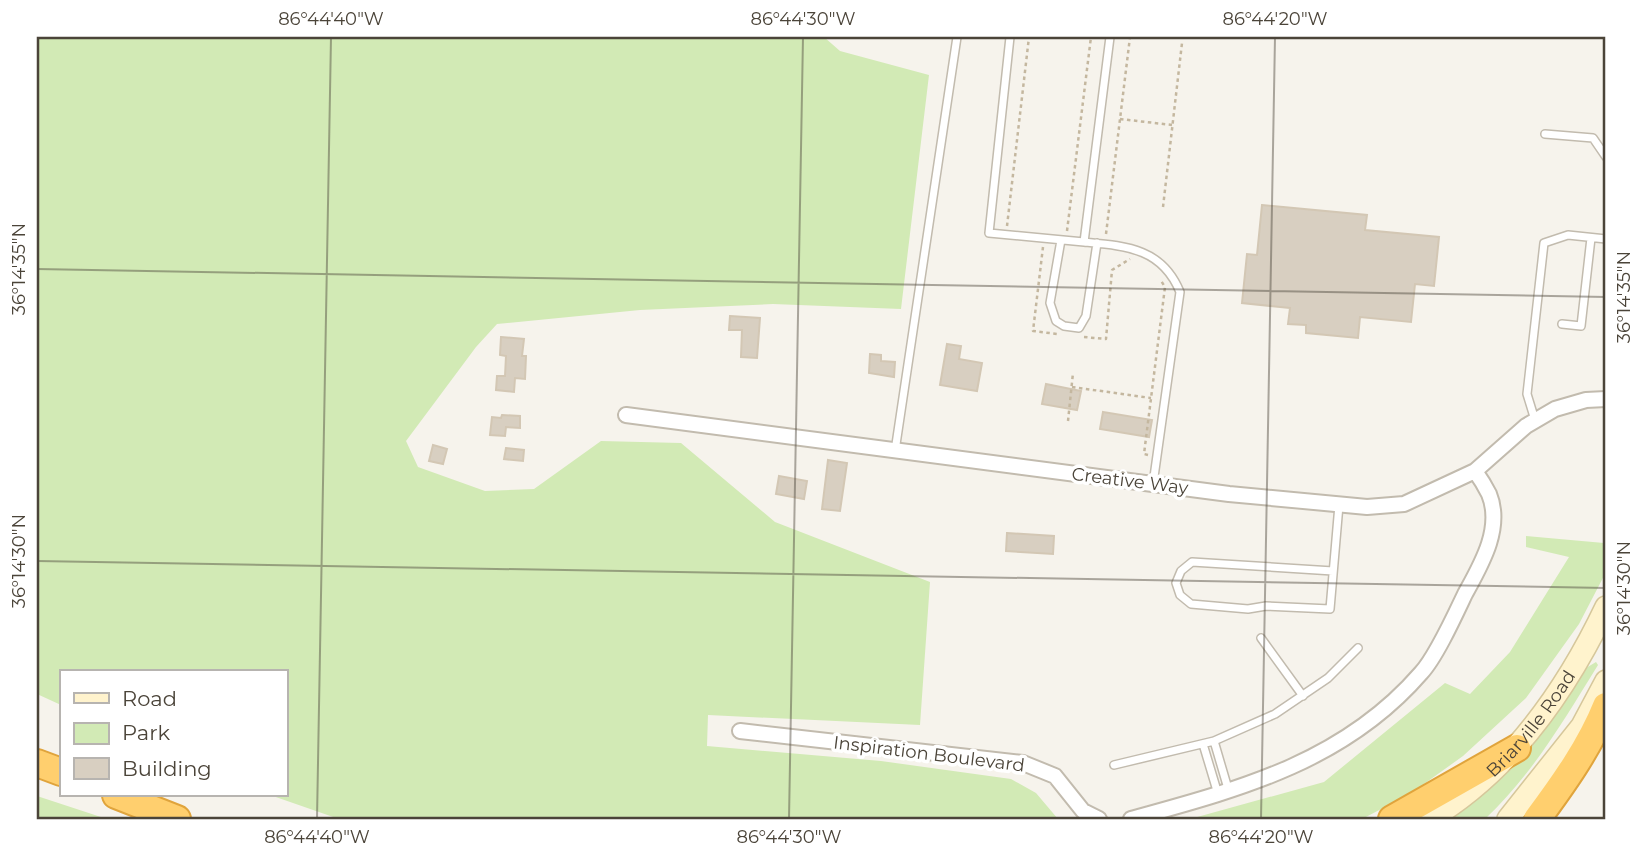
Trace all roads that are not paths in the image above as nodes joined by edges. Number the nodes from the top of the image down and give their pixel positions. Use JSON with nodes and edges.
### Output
{"nodes":[{"id":1,"x":957,"y":37,"type":"edge"},
{"id":2,"x":1010,"y":37,"type":"edge"},
{"id":3,"x":1110,"y":37,"type":"edge"},
{"id":4,"x":1545,"y":134,"type":"dead end"},
{"id":5,"x":1606,"y":157,"type":"edge"},
{"id":6,"x":1591,"y":238,"type":"junction"},
{"id":7,"x":1606,"y":239,"type":"edge"},
{"id":8,"x":1061,"y":240,"type":"junction"},
{"id":9,"x":1084,"y":242,"type":"junction"},
{"id":10,"x":1097,"y":243,"type":"junction"},
{"id":11,"x":1562,"y":324,"type":"dead end"},
{"id":12,"x":1606,"y":399,"type":"edge"},
{"id":13,"x":625,"y":415,"type":"dead end"},
{"id":14,"x":1535,"y":420,"type":"junction"},
{"id":15,"x":895,"y":452,"type":"junction"},
{"id":16,"x":1475,"y":471,"type":"junction"},
{"id":17,"x":1153,"y":484,"type":"junction"},
{"id":18,"x":1339,"y":504,"type":"junction"},
{"id":19,"x":1333,"y":572,"type":"junction"},
{"id":20,"x":1606,"y":607,"type":"edge"},
{"id":21,"x":1261,"y":638,"type":"dead end"},
{"id":22,"x":1358,"y":648,"type":"dead end"},
{"id":23,"x":1606,"y":681,"type":"edge"},
{"id":24,"x":1303,"y":696,"type":"junction"},
{"id":25,"x":1606,"y":706,"type":"edge"},
{"id":26,"x":740,"y":731,"type":"dead end"},
{"id":27,"x":1214,"y":741,"type":"junction"},
{"id":28,"x":1203,"y":744,"type":"junction"},
{"id":29,"x":1517,"y":748,"type":"junction"},
{"id":30,"x":37,"y":763,"type":"edge"},
{"id":31,"x":1114,"y":765,"type":"dead end"},
{"id":32,"x":60,"y":772,"type":"edge"},
{"id":33,"x":1224,"y":794,"type":"junction"},
{"id":34,"x":119,"y":796,"type":"edge"},
{"id":35,"x":177,"y":819,"type":"edge"},
{"id":36,"x":1099,"y":819,"type":"edge"},
{"id":37,"x":1131,"y":819,"type":"edge"},
{"id":38,"x":1392,"y":819,"type":"edge"},
{"id":39,"x":1430,"y":819,"type":"edge"},
{"id":40,"x":1508,"y":819,"type":"edge"},
{"id":41,"x":1537,"y":819,"type":"edge"}],
"edges":[{"from":1,"to":15,"type":"lane"},
{"from":2,"to":8,"type":"lane"},
{"from":3,"to":9,"type":"lane"},
{"from":4,"to":5,"type":"lane"},
{"from":6,"to":7,"type":"lane"},
{"from":6,"to":11,"type":"lane"},
{"from":6,"to":14,"type":"lane"},
{"from":8,"to":9,"type":"lane"},
{"from":8,"to":10,"type":"lane"},
{"from":9,"to":10,"type":"lane"},
{"from":10,"to":17,"type":"lane"},
{"from":12,"to":14,"type":"street","name":"Creative Way"},
{"from":13,"to":15,"type":"street","name":"Creative Way"},
{"from":14,"to":16,"type":"street","name":"Creative Way"},
{"from":15,"to":17,"type":"street","name":"Creative Way"},
{"from":16,"to":18,"type":"street","name":"Creative Way"},
{"from":16,"to":33,"type":"street"},
{"from":17,"to":18,"type":"street","name":"Creative Way"},
{"from":18,"to":19,"type":"lane"},
{"from":19,"to":19,"type":"lane"},
{"from":20,"to":29,"type":"main road","name":"Briarville Road"},
{"from":21,"to":24,"type":"lane"},
{"from":22,"to":24,"type":"lane"},
{"from":23,"to":40,"type":"main road"},
{"from":24,"to":27,"type":"lane"},
{"from":25,"to":41,"type":"highway"},
{"from":26,"to":36,"type":"street","name":"Inspiration Boulevard"},
{"from":27,"to":28,"type":"lane"},
{"from":27,"to":33,"type":"lane"},
{"from":28,"to":31,"type":"lane"},
{"from":28,"to":33,"type":"lane"},
{"from":29,"to":38,"type":"highway"},
{"from":29,"to":39,"type":"main road","name":"Briarville Road"},
{"from":30,"to":32,"type":"highway"},
{"from":33,"to":37,"type":"street"},
{"from":34,"to":35,"type":"highway"}]}
